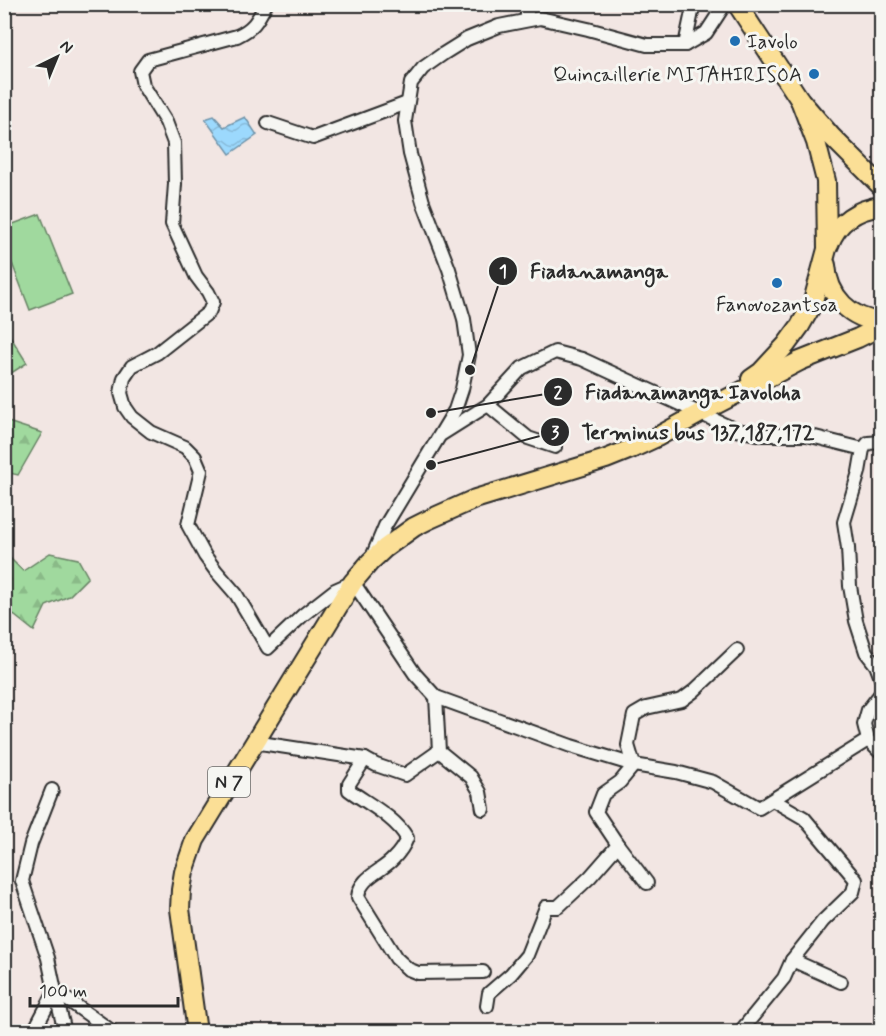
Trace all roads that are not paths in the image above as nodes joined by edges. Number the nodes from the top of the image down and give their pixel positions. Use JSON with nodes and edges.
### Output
{"nodes":[{"id":1,"x":266,"y":4,"type":"edge"},
{"id":2,"x":527,"y":4,"type":"edge"},
{"id":3,"x":691,"y":4,"type":"edge"},
{"id":4,"x":725,"y":4,"type":"edge"},
{"id":5,"x":737,"y":4,"type":"edge"},
{"id":6,"x":527,"y":20,"type":"junction"},
{"id":7,"x":685,"y":45,"type":"junction"},
{"id":8,"x":800,"y":100,"type":"junction"},
{"id":9,"x":407,"y":103,"type":"junction"},
{"id":10,"x":268,"y":123,"type":"dead end"},
{"id":11,"x":882,"y":187,"type":"edge"},
{"id":12,"x":882,"y":206,"type":"edge"},
{"id":13,"x":827,"y":253,"type":"junction"},
{"id":14,"x":882,"y":324,"type":"edge"},
{"id":15,"x":488,"y":405,"type":"junction"},
{"id":16,"x":708,"y":409,"type":"junction"},
{"id":17,"x":441,"y":435,"type":"junction"},
{"id":18,"x":882,"y":441,"type":"edge"},
{"id":19,"x":555,"y":447,"type":"dead end"},
{"id":20,"x":863,"y":449,"type":"junction"},
{"id":21,"x":370,"y":562,"type":"junction"},
{"id":22,"x":353,"y":582,"type":"junction"},
{"id":23,"x":737,"y":650,"type":"dead end"},
{"id":24,"x":882,"y":681,"type":"edge"},
{"id":25,"x":882,"y":692,"type":"edge"},
{"id":26,"x":436,"y":697,"type":"junction"},
{"id":27,"x":868,"y":740,"type":"junction"},
{"id":28,"x":254,"y":742,"type":"junction"},
{"id":29,"x":439,"y":751,"type":"junction"},
{"id":30,"x":882,"y":754,"type":"edge"},
{"id":31,"x":365,"y":759,"type":"junction"},
{"id":32,"x":634,"y":765,"type":"junction"},
{"id":33,"x":52,"y":790,"type":"dead end"},
{"id":34,"x":772,"y":800,"type":"junction"},
{"id":35,"x":483,"y":808,"type":"dead end"},
{"id":36,"x":618,"y":845,"type":"junction"},
{"id":37,"x":647,"y":883,"type":"dead end"},
{"id":38,"x":792,"y":960,"type":"junction"},
{"id":39,"x":483,"y":972,"type":"dead end"},
{"id":40,"x":841,"y":982,"type":"dead end"},
{"id":41,"x":55,"y":991,"type":"junction"},
{"id":42,"x":487,"y":1006,"type":"dead end"},
{"id":43,"x":32,"y":1032,"type":"edge"},
{"id":44,"x":64,"y":1032,"type":"edge"},
{"id":45,"x":113,"y":1032,"type":"edge"},
{"id":46,"x":197,"y":1032,"type":"edge"},
{"id":47,"x":740,"y":1032,"type":"edge"}],
"edges":[{"from":1,"to":22,"type":"street"},
{"from":2,"to":6,"type":"street"},
{"from":3,"to":7,"type":"street"},
{"from":4,"to":7,"type":"street"},
{"from":5,"to":8,"type":"main road"},
{"from":6,"to":7,"type":"street"},
{"from":6,"to":9,"type":"street"},
{"from":8,"to":11,"type":"main road"},
{"from":8,"to":13,"type":"main road"},
{"from":9,"to":10,"type":"street"},
{"from":9,"to":17,"type":"street"},
{"from":12,"to":13,"type":"main road"},
{"from":13,"to":14,"type":"main road"},
{"from":13,"to":16,"type":"main road"},
{"from":14,"to":16,"type":"main road"},
{"from":15,"to":16,"type":"street"},
{"from":15,"to":17,"type":"street"},
{"from":15,"to":19,"type":"street"},
{"from":16,"to":20,"type":"street"},
{"from":16,"to":21,"type":"main road","number":"N 7"},
{"from":17,"to":21,"type":"street"},
{"from":18,"to":20,"type":"street"},
{"from":20,"to":24,"type":"street"},
{"from":21,"to":22,"type":"main road","number":"N 7"},
{"from":22,"to":26,"type":"street"},
{"from":22,"to":28,"type":"main road","number":"N 7"},
{"from":23,"to":32,"type":"street"},
{"from":25,"to":27,"type":"street"},
{"from":26,"to":29,"type":"street"},
{"from":26,"to":32,"type":"street"},
{"from":27,"to":30,"type":"street"},
{"from":27,"to":34,"type":"street"},
{"from":28,"to":31,"type":"street"},
{"from":28,"to":46,"type":"main road","number":"N 7"},
{"from":29,"to":31,"type":"street"},
{"from":29,"to":35,"type":"street"},
{"from":31,"to":39,"type":"street"},
{"from":32,"to":34,"type":"street"},
{"from":32,"to":36,"type":"street"},
{"from":33,"to":41,"type":"street"},
{"from":34,"to":38,"type":"street"},
{"from":36,"to":37,"type":"street"},
{"from":36,"to":42,"type":"street"},
{"from":38,"to":40,"type":"street"},
{"from":38,"to":47,"type":"street"},
{"from":41,"to":43,"type":"street"},
{"from":41,"to":44,"type":"street"},
{"from":41,"to":45,"type":"street"}]}
